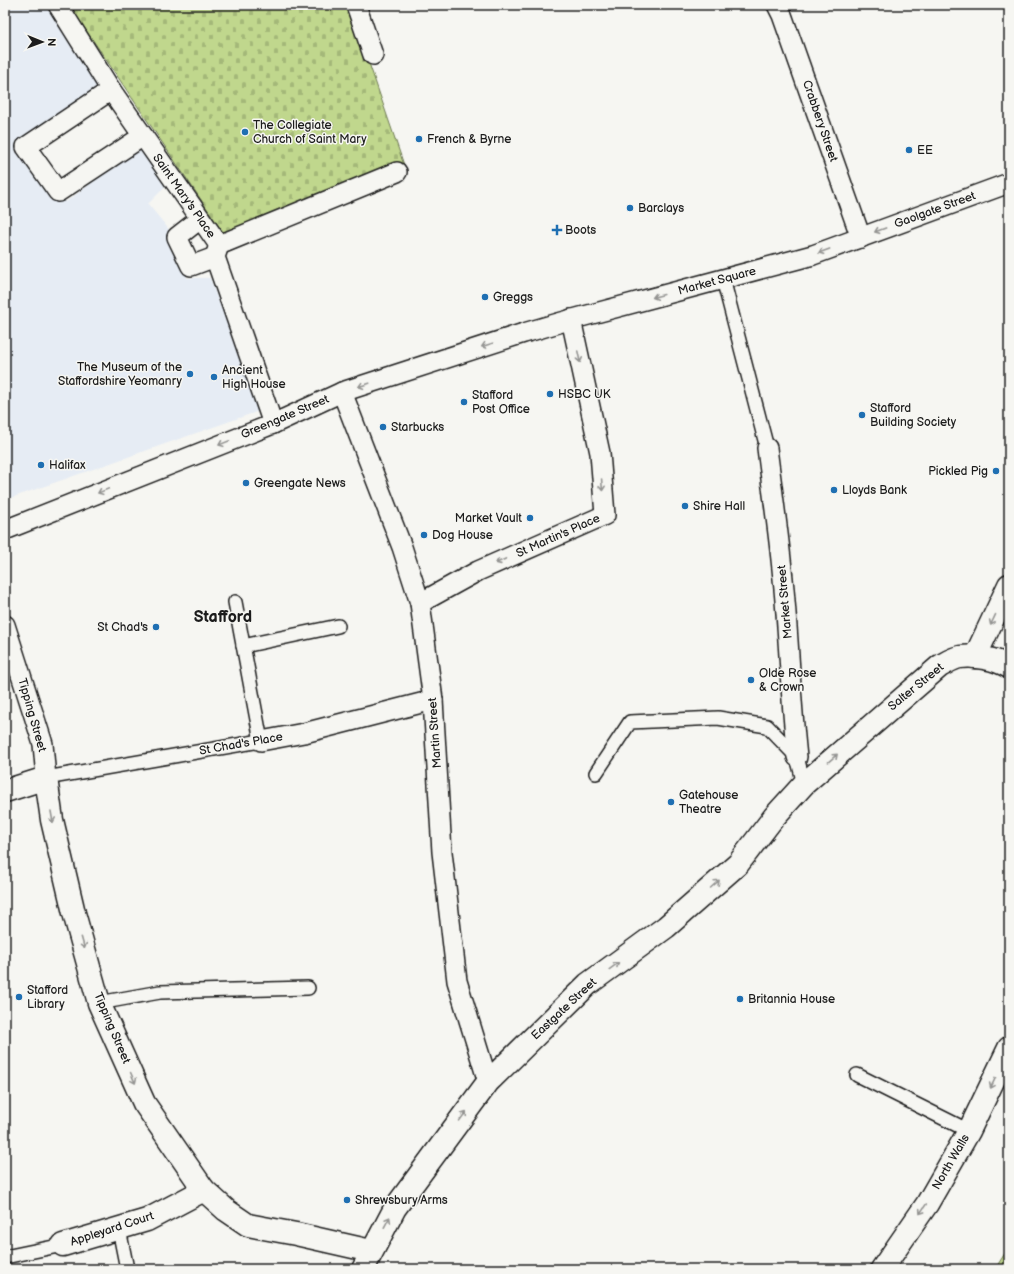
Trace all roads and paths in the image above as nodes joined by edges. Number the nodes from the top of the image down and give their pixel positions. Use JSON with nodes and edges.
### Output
{"nodes":[{"id":1,"x":58,"y":5,"type":"edge"},
{"id":2,"x":356,"y":5,"type":"edge"},
{"id":3,"x":777,"y":5,"type":"edge"},
{"id":4,"x":373,"y":55,"type":"dead end"},
{"id":5,"x":111,"y":90,"type":"junction"},
{"id":6,"x":143,"y":136,"type":"junction"},
{"id":7,"x":397,"y":172,"type":"dead end"},
{"id":8,"x":1009,"y":183,"type":"edge"},
{"id":9,"x":200,"y":219,"type":"junction"},
{"id":10,"x":861,"y":238,"type":"junction"},
{"id":11,"x":217,"y":251,"type":"junction"},
{"id":12,"x":724,"y":280,"type":"junction"},
{"id":13,"x":571,"y":319,"type":"junction"},
{"id":14,"x":342,"y":392,"type":"junction"},
{"id":15,"x":273,"y":424,"type":"junction"},
{"id":16,"x":766,"y":448,"type":"joint"},
{"id":17,"x":5,"y":530,"type":"edge"},
{"id":18,"x":1009,"y":584,"type":"edge"},
{"id":19,"x":235,"y":602,"type":"dead end"},
{"id":20,"x":420,"y":603,"type":"junction"},
{"id":21,"x":5,"y":625,"type":"edge"},
{"id":22,"x":338,"y":626,"type":"dead end"},
{"id":23,"x":244,"y":646,"type":"junction"},
{"id":24,"x":976,"y":657,"type":"junction"},
{"id":25,"x":1009,"y":667,"type":"edge"},
{"id":26,"x":433,"y":700,"type":"junction"},
{"id":27,"x":261,"y":740,"type":"junction"},
{"id":28,"x":797,"y":757,"type":"junction"},
{"id":29,"x":596,"y":773,"type":"dead end"},
{"id":30,"x":46,"y":778,"type":"junction"},
{"id":31,"x":804,"y":784,"type":"junction"},
{"id":32,"x":5,"y":791,"type":"edge"},
{"id":33,"x":308,"y":988,"type":"dead end"},
{"id":34,"x":99,"y":1004,"type":"junction"},
{"id":35,"x":1009,"y":1048,"type":"edge"},
{"id":36,"x":857,"y":1075,"type":"dead end"},
{"id":37,"x":488,"y":1082,"type":"junction"},
{"id":38,"x":969,"y":1131,"type":"junction"},
{"id":39,"x":204,"y":1190,"type":"junction"},
{"id":40,"x":119,"y":1228,"type":"junction"},
{"id":41,"x":63,"y":1245,"type":"joint"},
{"id":42,"x":5,"y":1257,"type":"edge"},
{"id":43,"x":367,"y":1260,"type":"edge"},
{"id":44,"x":127,"y":1269,"type":"edge"},
{"id":45,"x":882,"y":1269,"type":"edge"}],
"edges":[{"from":1,"to":5,"type":"street","name":"Saint Mary's Place"},
{"from":2,"to":4,"type":"street"},
{"from":3,"to":10,"type":"street","name":"Crabbery Street"},
{"from":5,"to":6,"type":"street","name":"Saint Mary's Place"},
{"from":5,"to":6,"type":"street"},
{"from":6,"to":9,"type":"street","name":"Saint Mary's Place"},
{"from":7,"to":11,"type":"street","name":"Saint Mary's Place"},
{"from":8,"to":10,"type":"street","name":"Gaolgate Street","one_way":true},
{"from":9,"to":11,"type":"street","name":"Saint Mary's Place"},
{"from":9,"to":11,"type":"street"},
{"from":10,"to":12,"type":"street","name":"Market Square","one_way":true},
{"from":11,"to":15,"type":"street"},
{"from":12,"to":13,"type":"street","name":"Market Square","one_way":true},
{"from":12,"to":16,"type":"lane"},
{"from":13,"to":14,"type":"street","name":"Greengate Street","one_way":true},
{"from":13,"to":20,"type":"street","name":"St Martin's Place","one_way":true},
{"from":14,"to":15,"type":"street","name":"Greengate Street"},
{"from":14,"to":20,"type":"street","name":"Martin Street"},
{"from":15,"to":17,"type":"street","name":"Greengate Street","one_way":true},
{"from":16,"to":28,"type":"street","name":"Market Street"},
{"from":18,"to":24,"type":"street","one_way":true},
{"from":19,"to":23,"type":"lane"},
{"from":20,"to":26,"type":"street","name":"Martin Street"},
{"from":21,"to":30,"type":"street","name":"Tipping Street"},
{"from":22,"to":23,"type":"lane"},
{"from":23,"to":27,"type":"lane"},
{"from":24,"to":25,"type":"street","name":"Salter Street"},
{"from":31,"to":24,"type":"street","name":"Salter Street","one_way":true},
{"from":26,"to":27,"type":"street","name":"St Chad's Place"},
{"from":26,"to":37,"type":"street","name":"Martin Street"},
{"from":27,"to":30,"type":"lane","name":"St Chad's Place"},
{"from":28,"to":29,"type":"lane"},
{"from":28,"to":31,"type":"lane"},
{"from":30,"to":32,"type":"street"},
{"from":30,"to":34,"type":"street","name":"Tipping Street","one_way":true},
{"from":37,"to":31,"type":"street","name":"Eastgate Street","one_way":true},
{"from":33,"to":34,"type":"lane"},
{"from":34,"to":39,"type":"street","name":"Tipping Street","one_way":true},
{"from":35,"to":38,"type":"street","name":"North Walls","one_way":true},
{"from":36,"to":38,"type":"lane"},
{"from":43,"to":37,"type":"street","name":"Eastgate Street","one_way":true},
{"from":38,"to":45,"type":"street","name":"North Walls","one_way":true},
{"from":39,"to":40,"type":"street","name":"Appleyard Court"},
{"from":39,"to":43,"type":"street","name":"Tipping Street"},
{"from":40,"to":41,"type":"street","name":"Appleyard Court"},
{"from":40,"to":44,"type":"lane"},
{"from":41,"to":42,"type":"lane"}]}
